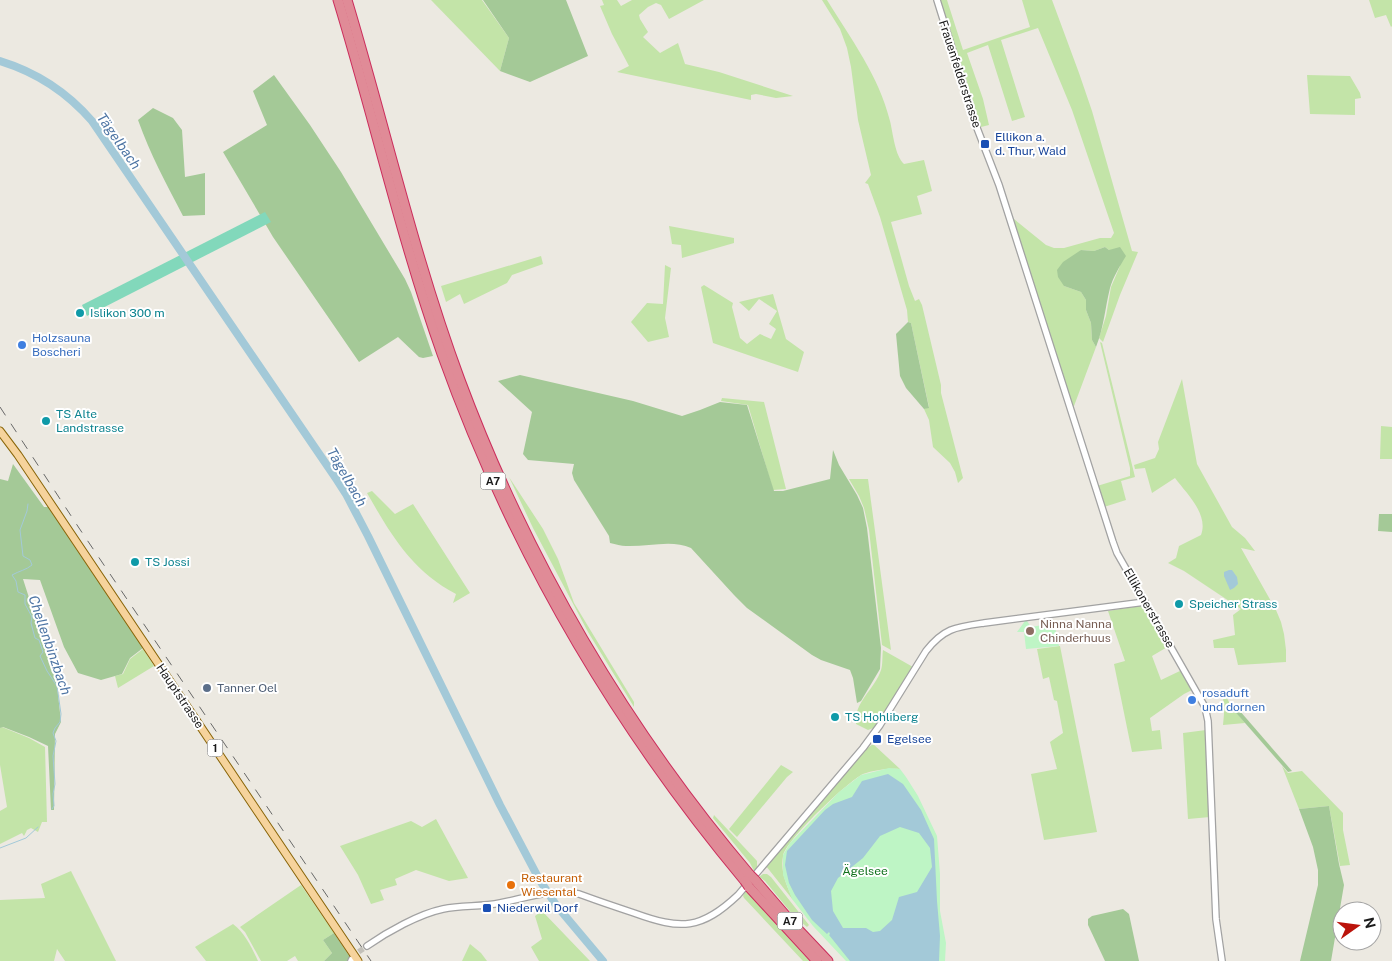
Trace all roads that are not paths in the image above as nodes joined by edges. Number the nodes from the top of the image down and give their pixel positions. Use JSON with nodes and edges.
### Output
{"nodes":[{"id":1,"x":338,"y":0,"type":"edge"},
{"id":2,"x":347,"y":0,"type":"edge"},
{"id":3,"x":937,"y":0,"type":"edge"},
{"id":4,"x":1023,"y":262,"type":"joint"},
{"id":5,"x":0,"y":431,"type":"edge"},
{"id":6,"x":1145,"y":602,"type":"junction"},
{"id":7,"x":750,"y":881,"type":"junction"},
{"id":8,"x":367,"y":946,"type":"tunnel mouth"},
{"id":9,"x":354,"y":960,"type":"edge"},
{"id":10,"x":817,"y":961,"type":"edge"},
{"id":11,"x":828,"y":961,"type":"edge"},
{"id":12,"x":1222,"y":961,"type":"edge"}],
"edges":[{"from":1,"to":7,"type":"highway","number":"A7"},
{"from":2,"to":7,"type":"highway","number":"A7"},
{"from":3,"to":4,"type":"street","name":"Frauenfelderstrasse"},
{"from":4,"to":6,"type":"street","name":"Ellikonerstrasse"},
{"from":5,"to":9,"type":"main road","name":"Hauptstrasse","number":"1"},
{"from":6,"to":8,"type":"street"},
{"from":6,"to":12,"type":"street","name":"Ellikonerstrasse"},
{"from":7,"to":10,"type":"highway","number":"A7"},
{"from":7,"to":11,"type":"highway","number":"A7"}]}
